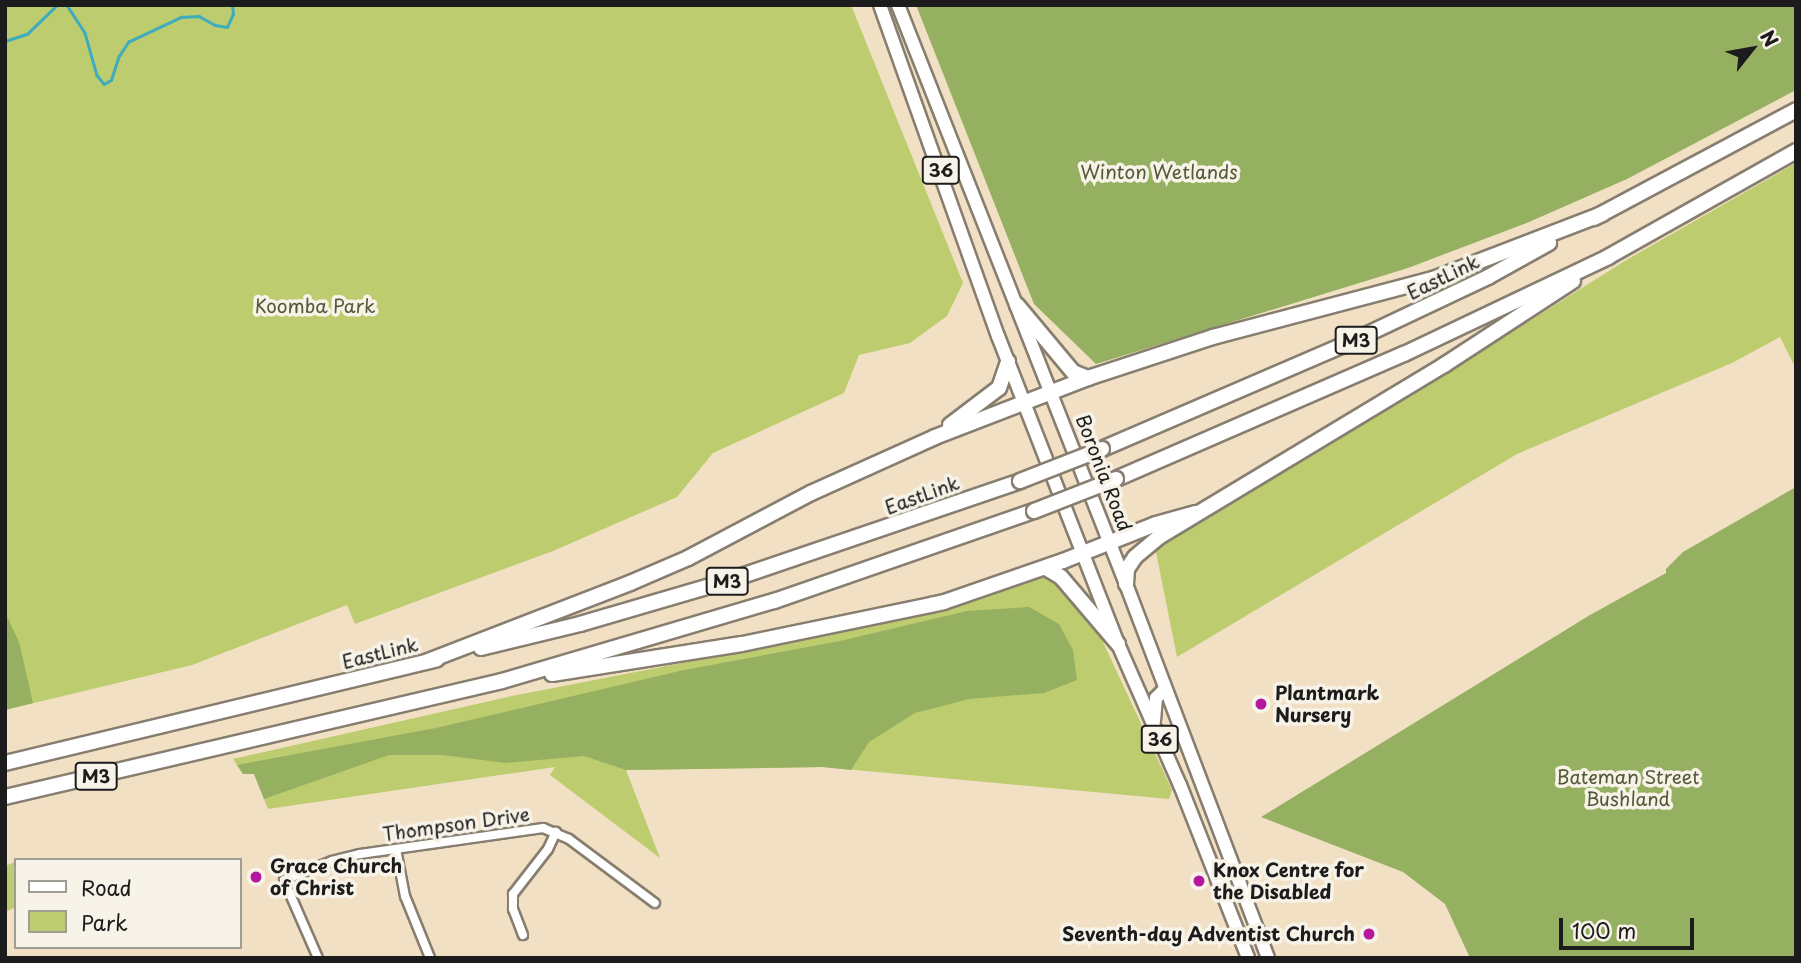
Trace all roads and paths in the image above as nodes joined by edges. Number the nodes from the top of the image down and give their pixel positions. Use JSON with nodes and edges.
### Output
{"nodes":[{"id":1,"x":880,"y":5,"type":"edge"},
{"id":2,"x":898,"y":5,"type":"edge"},
{"id":3,"x":906,"y":27,"type":"junction"},
{"id":4,"x":890,"y":32,"type":"junction"},
{"id":5,"x":1796,"y":110,"type":"edge"},
{"id":6,"x":1796,"y":152,"type":"edge"},
{"id":7,"x":1602,"y":214,"type":"junction"},
{"id":8,"x":1608,"y":257,"type":"junction"},
{"id":9,"x":1017,"y":305,"type":"junction"},
{"id":10,"x":1008,"y":362,"type":"junction"},
{"id":11,"x":1087,"y":378,"type":"junction"},
{"id":12,"x":1051,"y":392,"type":"junction"},
{"id":13,"x":1024,"y":403,"type":"junction"},
{"id":14,"x":934,"y":437,"type":"junction"},
{"id":15,"x":1196,"y":513,"type":"junction"},
{"id":16,"x":1110,"y":543,"type":"junction"},
{"id":17,"x":1082,"y":554,"type":"junction"},
{"id":18,"x":1046,"y":568,"type":"junction"},
{"id":19,"x":1126,"y":584,"type":"junction"},
{"id":20,"x":1118,"y":644,"type":"junction"},
{"id":21,"x":428,"y":661,"type":"junction"},
{"id":22,"x":502,"y":681,"type":"junction"},
{"id":23,"x":1165,"y":689,"type":"junction"},
{"id":24,"x":1154,"y":725,"type":"junction"},
{"id":25,"x":5,"y":763,"type":"edge"},
{"id":26,"x":1205,"y":794,"type":"junction"},
{"id":27,"x":5,"y":797,"type":"edge"},
{"id":28,"x":1186,"y":801,"type":"junction"},
{"id":29,"x":556,"y":832,"type":"junction"},
{"id":30,"x":396,"y":849,"type":"junction"},
{"id":31,"x":655,"y":903,"type":"dead end"},
{"id":32,"x":1252,"y":912,"type":"junction"},
{"id":33,"x":1237,"y":929,"type":"junction"},
{"id":34,"x":523,"y":935,"type":"dead end"},
{"id":35,"x":318,"y":958,"type":"edge"},
{"id":36,"x":430,"y":958,"type":"edge"},
{"id":37,"x":1248,"y":958,"type":"edge"},
{"id":38,"x":1268,"y":958,"type":"edge"}],
"edges":[{"from":1,"to":4,"type":"main road","number":"36"},
{"from":2,"to":3,"type":"main road","name":"Boronia Road","number":"36"},
{"from":3,"to":4,"type":"main road"},
{"from":3,"to":9,"type":"main road","name":"Boronia Road","number":"36"},
{"from":4,"to":10,"type":"main road","number":"36"},
{"from":5,"to":7,"type":"highway","name":"EastLink","number":"M3"},
{"from":6,"to":8,"type":"highway","number":"M3"},
{"from":7,"to":11,"type":"highway"},
{"from":7,"to":21,"type":"highway","name":"EastLink","number":"M3","bridge":true},
{"from":8,"to":15,"type":"highway"},
{"from":8,"to":22,"type":"highway","number":"M3","bridge":true},
{"from":9,"to":11,"type":"highway"},
{"from":9,"to":12,"type":"main road","name":"Boronia Road","number":"36"},
{"from":10,"to":13,"type":"main road","number":"36"},
{"from":10,"to":14,"type":"highway"},
{"from":11,"to":12,"type":"highway"},
{"from":12,"to":13,"type":"highway"},
{"from":12,"to":16,"type":"main road","name":"Boronia Road","number":"36"},
{"from":13,"to":14,"type":"highway"},
{"from":13,"to":17,"type":"main road","number":"36"},
{"from":14,"to":21,"type":"highway"},
{"from":15,"to":16,"type":"highway"},
{"from":15,"to":19,"type":"highway"},
{"from":16,"to":17,"type":"highway"},
{"from":16,"to":19,"type":"main road","name":"Boronia Road","number":"36"},
{"from":17,"to":18,"type":"highway"},
{"from":17,"to":20,"type":"main road","number":"36"},
{"from":18,"to":20,"type":"highway"},
{"from":18,"to":22,"type":"highway"},
{"from":19,"to":23,"type":"main road","name":"Boronia Road","number":"36"},
{"from":20,"to":24,"type":"main road","number":"36"},
{"from":21,"to":25,"type":"highway","name":"EastLink","number":"M3"},
{"from":22,"to":27,"type":"highway","number":"M3"},
{"from":23,"to":24,"type":"main road"},
{"from":23,"to":26,"type":"main road","name":"Boronia Road","number":"36"},
{"from":24,"to":28,"type":"main road","number":"36"},
{"from":26,"to":28,"type":"main road"},
{"from":26,"to":32,"type":"main road","name":"Boronia Road","number":"36"},
{"from":28,"to":33,"type":"main road","number":"36"},
{"from":29,"to":30,"type":"street","name":"Thompson Drive"},
{"from":29,"to":31,"type":"street","name":"Thompson Drive"},
{"from":29,"to":34,"type":"street"},
{"from":30,"to":35,"type":"street","name":"Thompson Drive"},
{"from":30,"to":36,"type":"street"},
{"from":32,"to":33,"type":"main road"},
{"from":32,"to":38,"type":"main road","name":"Boronia Road","number":"36"},
{"from":33,"to":37,"type":"main road","number":"36"}]}
